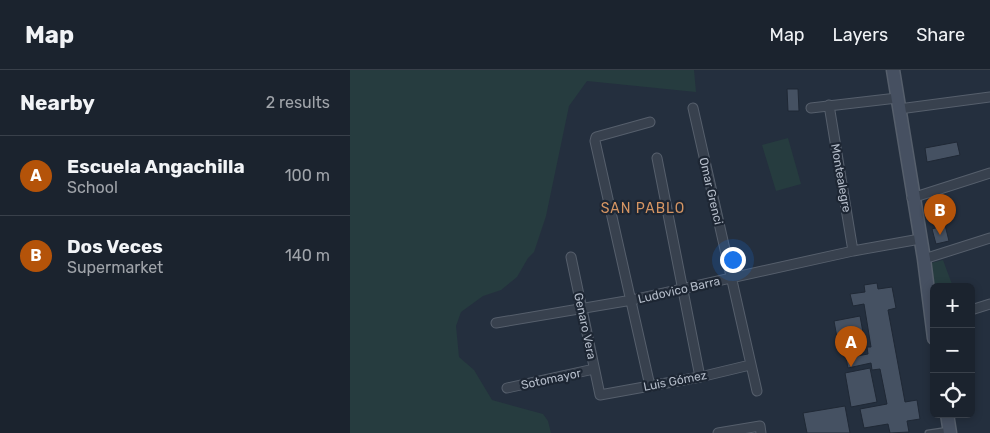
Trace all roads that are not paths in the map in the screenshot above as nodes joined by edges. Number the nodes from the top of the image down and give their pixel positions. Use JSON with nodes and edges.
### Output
{"nodes":[{"id":1,"x":893,"y":70,"type":"edge"},
{"id":2,"x":990,"y":97,"type":"edge"},
{"id":3,"x":898,"y":103,"type":"junction"},
{"id":4,"x":829,"y":105,"type":"junction"},
{"id":5,"x":693,"y":108,"type":"dead end"},
{"id":6,"x":811,"y":108,"type":"dead end"},
{"id":7,"x":650,"y":122,"type":"dead end"},
{"id":8,"x":657,"y":158,"type":"dead end"},
{"id":9,"x":990,"y":172,"type":"edge"},
{"id":10,"x":912,"y":198,"type":"junction"},
{"id":11,"x":990,"y":238,"type":"edge"},
{"id":12,"x":920,"y":240,"type":"junction"},
{"id":13,"x":853,"y":251,"type":"junction"},
{"id":14,"x":571,"y":257,"type":"dead end"},
{"id":15,"x":924,"y":259,"type":"junction"},
{"id":16,"x":731,"y":278,"type":"junction"},
{"id":17,"x":683,"y":289,"type":"junction"},
{"id":18,"x":632,"y":300,"type":"junction"},
{"id":19,"x":990,"y":304,"type":"edge"},
{"id":20,"x":930,"y":306,"type":"edge"},
{"id":21,"x":581,"y":309,"type":"junction"},
{"id":22,"x":975,"y":309,"type":"edge"},
{"id":23,"x":496,"y":323,"type":"dead end"},
{"id":24,"x":750,"y":365,"type":"junction"},
{"id":25,"x":594,"y":369,"type":"junction"},
{"id":26,"x":700,"y":377,"type":"junction"},
{"id":27,"x":650,"y":386,"type":"junction"},
{"id":28,"x":507,"y":388,"type":"dead end"},
{"id":29,"x":757,"y":391,"type":"dead end"},
{"id":30,"x":600,"y":395,"type":"joint"},
{"id":31,"x":948,"y":418,"type":"edge"},
{"id":32,"x":760,"y":429,"type":"edge"},
{"id":33,"x":950,"y":432,"type":"edge"},
{"id":34,"x":718,"y":433,"type":"edge"},
{"id":35,"x":928,"y":433,"type":"edge"}],
"edges":[{"from":1,"to":3,"type":"main road"},
{"from":2,"to":3,"type":"street"},
{"from":3,"to":4,"type":"street"},
{"from":3,"to":10,"type":"main road"},
{"from":4,"to":6,"type":"street"},
{"from":4,"to":13,"type":"street","name":"Montealegre"},
{"from":5,"to":16,"type":"street","name":"Omar Grenci"},
{"from":7,"to":18,"type":"street"},
{"from":8,"to":17,"type":"street"},
{"from":9,"to":10,"type":"street"},
{"from":10,"to":12,"type":"main road"},
{"from":11,"to":15,"type":"street"},
{"from":12,"to":13,"type":"street","name":"Ludovico Barra"},
{"from":12,"to":15,"type":"main road"},
{"from":13,"to":16,"type":"street","name":"Ludovico Barra"},
{"from":14,"to":21,"type":"street","name":"Genaro Vera"},
{"from":15,"to":20,"type":"main road"},
{"from":16,"to":17,"type":"street","name":"Ludovico Barra"},
{"from":16,"to":24,"type":"street","name":"Omar Grenci"},
{"from":17,"to":18,"type":"street","name":"Ludovico Barra"},
{"from":17,"to":26,"type":"street"},
{"from":18,"to":21,"type":"street","name":"Ludovico Barra"},
{"from":18,"to":27,"type":"street"},
{"from":19,"to":22,"type":"street"},
{"from":21,"to":23,"type":"street","name":"Ludovico Barra"},
{"from":21,"to":25,"type":"street","name":"Genaro Vera"},
{"from":24,"to":26,"type":"street","name":"Luis Gómez"},
{"from":24,"to":29,"type":"street","name":"Omar Grenci"},
{"from":25,"to":28,"type":"street","name":"Sotomayor"},
{"from":25,"to":30,"type":"street","name":"Genaro Vera"},
{"from":26,"to":27,"type":"street","name":"Luis Gómez"},
{"from":27,"to":30,"type":"street","name":"Luis Gómez"},
{"from":31,"to":33,"type":"main road"},
{"from":32,"to":34,"type":"street"},
{"from":33,"to":35,"type":"lane"}]}
